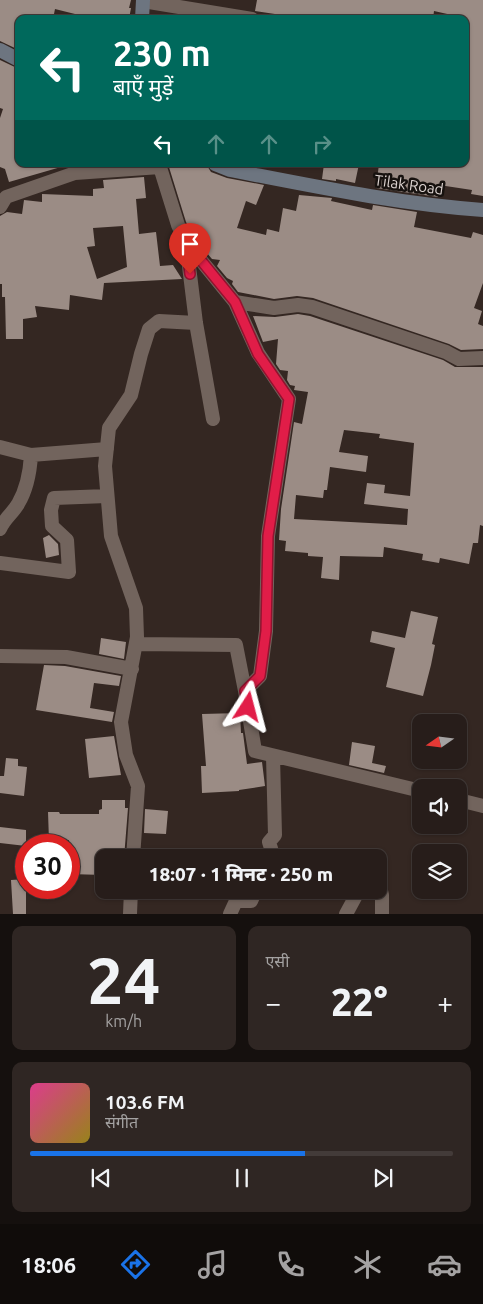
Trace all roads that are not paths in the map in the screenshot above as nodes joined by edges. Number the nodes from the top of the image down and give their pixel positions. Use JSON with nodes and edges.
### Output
{"nodes":[{"id":1,"x":143,"y":1,"type":"edge"},
{"id":2,"x":142,"y":15,"type":"edge"},
{"id":3,"x":228,"y":15,"type":"edge"},
{"id":4,"x":0,"y":50,"type":"edge"},
{"id":5,"x":15,"y":58,"type":"edge"},
{"id":6,"x":147,"y":167,"type":"edge"},
{"id":7,"x":159,"y":167,"type":"edge"},
{"id":8,"x":222,"y":167,"type":"edge"},
{"id":9,"x":0,"y":207,"type":"edge"},
{"id":10,"x":483,"y":210,"type":"edge"},
{"id":11,"x":186,"y":242,"type":"junction"},
{"id":12,"x":235,"y":302,"type":"junction"},
{"id":13,"x":196,"y":323,"type":"junction"},
{"id":14,"x":483,"y":358,"type":"edge"},
{"id":15,"x":213,"y":419,"type":"dead end"},
{"id":16,"x":0,"y":447,"type":"edge"},
{"id":17,"x":107,"y":449,"type":"junction"},
{"id":18,"x":31,"y":455,"type":"junction"},
{"id":19,"x":108,"y":496,"type":"junction"},
{"id":20,"x":0,"y":529,"type":"edge"},
{"id":21,"x":0,"y":563,"type":"edge"},
{"id":22,"x":136,"y":644,"type":"junction"},
{"id":23,"x":0,"y":656,"type":"edge"},
{"id":24,"x":132,"y":669,"type":"junction"},
{"id":25,"x":245,"y":691,"type":"junction"},
{"id":26,"x":273,"y":756,"type":"junction"},
{"id":27,"x":412,"y":789,"type":"edge"},
{"id":28,"x":467,"y":802,"type":"edge"},
{"id":29,"x":483,"y":806,"type":"edge"},
{"id":30,"x":134,"y":849,"type":"edge"},
{"id":31,"x":271,"y":849,"type":"edge"},
{"id":32,"x":131,"y":899,"type":"edge"},
{"id":33,"x":252,"y":899,"type":"edge"},
{"id":34,"x":353,"y":899,"type":"edge"},
{"id":35,"x":381,"y":899,"type":"edge"},
{"id":36,"x":130,"y":914,"type":"edge"},
{"id":37,"x":230,"y":914,"type":"edge"},
{"id":38,"x":346,"y":914,"type":"edge"},
{"id":39,"x":382,"y":914,"type":"edge"}],
"edges":[{"from":1,"to":2,"type":"main road"},
{"from":1,"to":3,"type":"street"},
{"from":4,"to":5,"type":"main road"},
{"from":6,"to":9,"type":"street"},
{"from":7,"to":11,"type":"street"},
{"from":8,"to":10,"type":"main road","name":"Tilak Road"},
{"from":11,"to":12,"type":"street"},
{"from":11,"to":13,"type":"street"},
{"from":12,"to":14,"type":"street"},
{"from":12,"to":25,"type":"street"},
{"from":13,"to":15,"type":"street"},
{"from":13,"to":17,"type":"street"},
{"from":16,"to":18,"type":"street"},
{"from":17,"to":18,"type":"street"},
{"from":17,"to":19,"type":"street"},
{"from":18,"to":20,"type":"street"},
{"from":19,"to":21,"type":"street"},
{"from":19,"to":22,"type":"street"},
{"from":22,"to":24,"type":"street"},
{"from":22,"to":25,"type":"street"},
{"from":23,"to":24,"type":"street"},
{"from":24,"to":30,"type":"street"},
{"from":25,"to":26,"type":"street"},
{"from":26,"to":27,"type":"street"},
{"from":26,"to":31,"type":"street"},
{"from":28,"to":29,"type":"street"},
{"from":32,"to":36,"type":"street"},
{"from":33,"to":37,"type":"street"},
{"from":34,"to":38,"type":"street"},
{"from":35,"to":39,"type":"street"}]}
